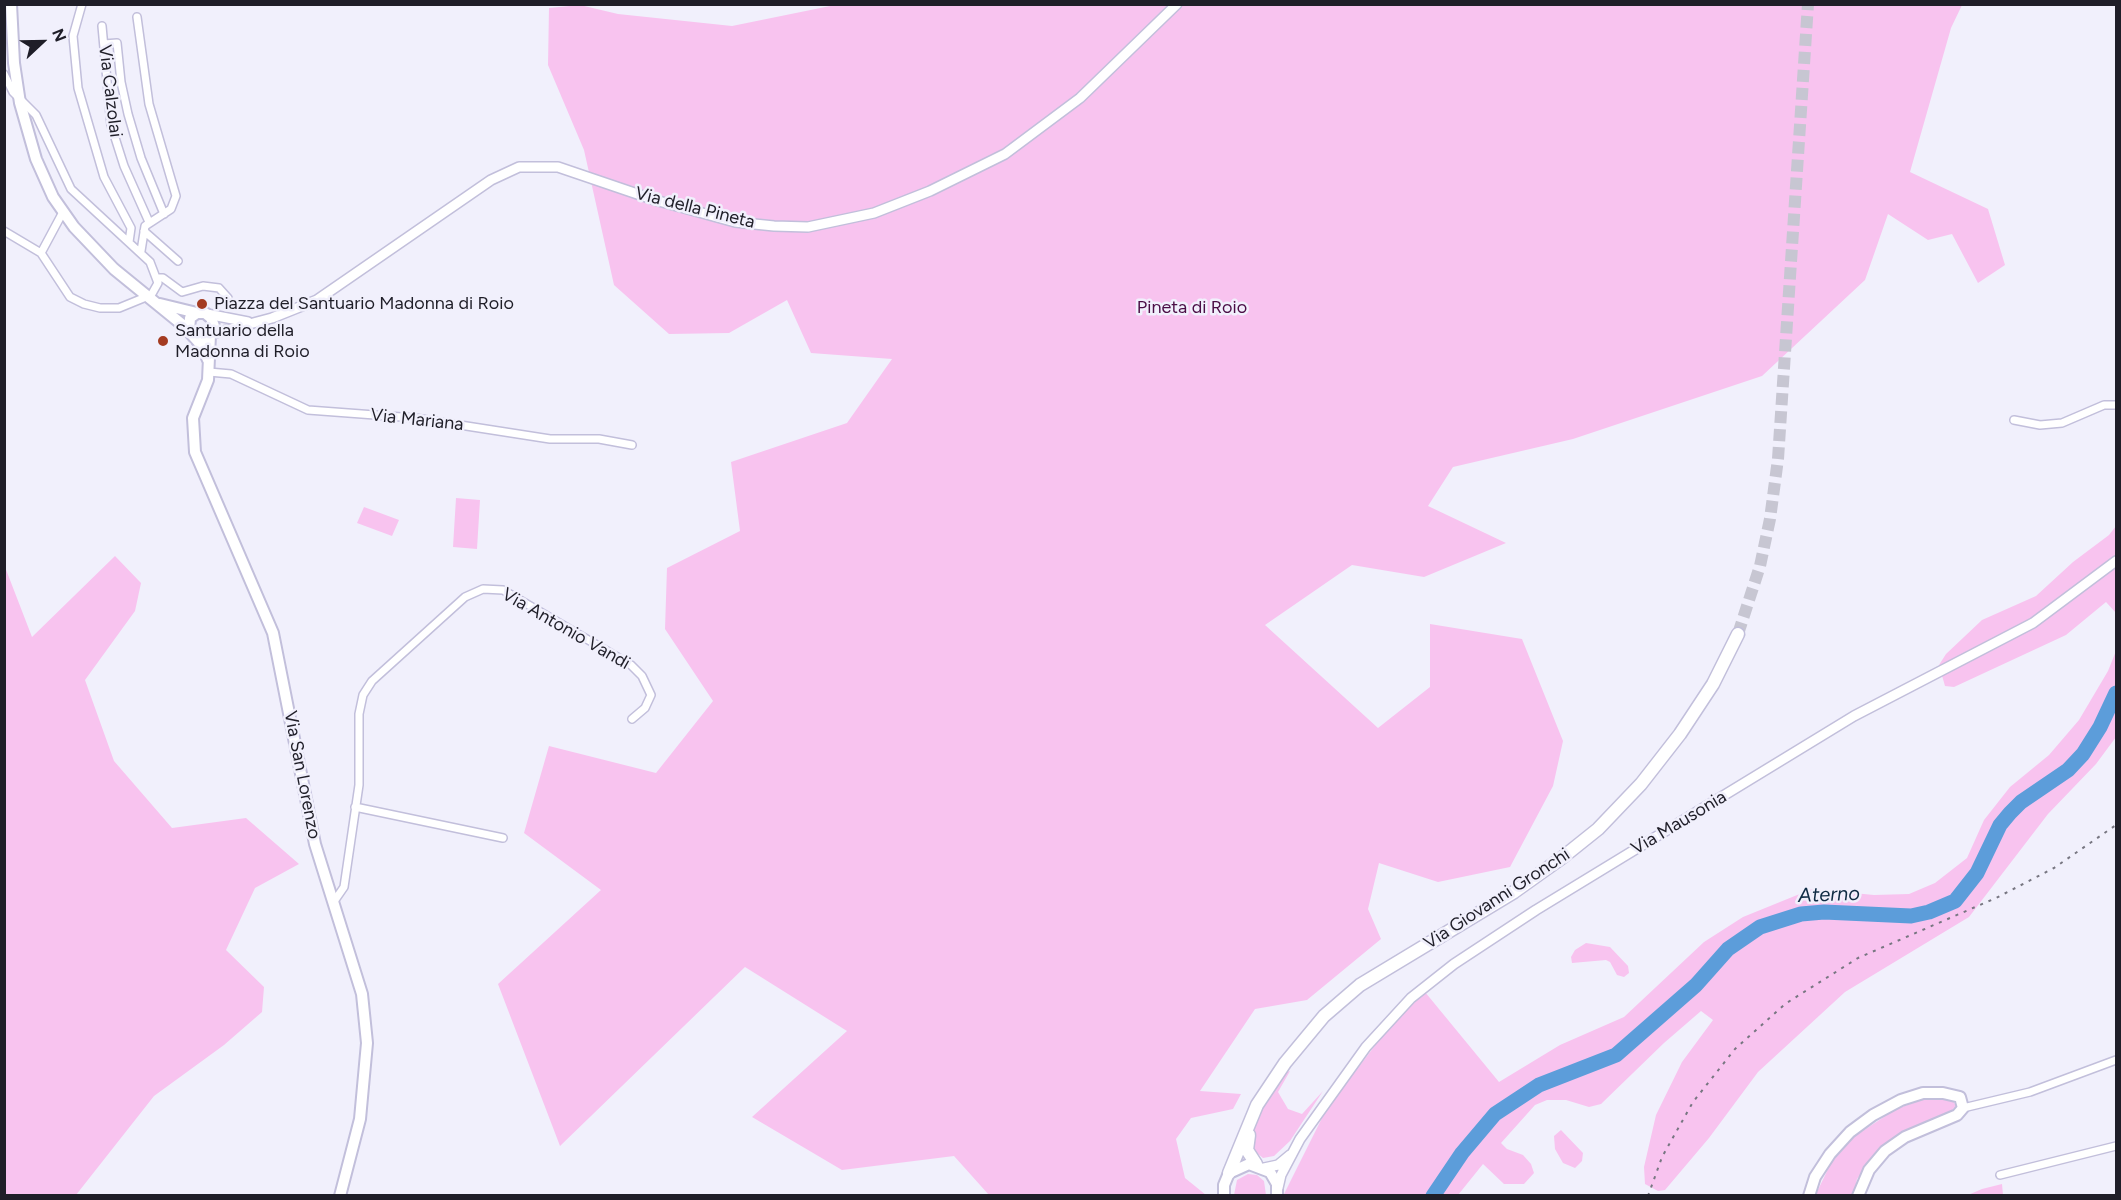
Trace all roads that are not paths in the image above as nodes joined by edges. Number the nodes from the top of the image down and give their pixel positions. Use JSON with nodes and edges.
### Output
{"nodes":[{"id":1,"x":11,"y":4,"type":"edge"},
{"id":2,"x":82,"y":4,"type":"edge"},
{"id":3,"x":1177,"y":4,"type":"edge"},
{"id":4,"x":137,"y":17,"type":"dead end"},
{"id":5,"x":102,"y":26,"type":"dead end"},
{"id":6,"x":104,"y":44,"type":"junction"},
{"id":7,"x":5,"y":75,"type":"edge"},
{"id":8,"x":19,"y":99,"type":"junction"},
{"id":9,"x":63,"y":212,"type":"junction"},
{"id":10,"x":164,"y":214,"type":"junction"},
{"id":11,"x":149,"y":222,"type":"junction"},
{"id":12,"x":4,"y":231,"type":"edge"},
{"id":13,"x":144,"y":231,"type":"junction"},
{"id":14,"x":129,"y":242,"type":"junction"},
{"id":15,"x":141,"y":251,"type":"junction"},
{"id":16,"x":41,"y":253,"type":"junction"},
{"id":17,"x":178,"y":261,"type":"dead end"},
{"id":18,"x":157,"y":278,"type":"junction"},
{"id":19,"x":228,"y":298,"type":"dead end"},
{"id":20,"x":150,"y":300,"type":"junction"},
{"id":21,"x":202,"y":314,"type":"junction"},
{"id":22,"x":262,"y":321,"type":"junction"},
{"id":23,"x":191,"y":334,"type":"junction"},
{"id":24,"x":211,"y":334,"type":"junction"},
{"id":25,"x":209,"y":369,"type":"junction"},
{"id":26,"x":2116,"y":405,"type":"edge"},
{"id":27,"x":2014,"y":420,"type":"dead end"},
{"id":28,"x":632,"y":445,"type":"dead end"},
{"id":29,"x":2116,"y":561,"type":"edge"},
{"id":30,"x":1738,"y":634,"type":"tunnel mouth"},
{"id":31,"x":632,"y":719,"type":"dead end"},
{"id":32,"x":356,"y":807,"type":"junction"},
{"id":33,"x":503,"y":838,"type":"dead end"},
{"id":34,"x":334,"y":900,"type":"junction"},
{"id":35,"x":2116,"y":1060,"type":"edge"},
{"id":36,"x":1272,"y":1081,"type":"junction"},
{"id":37,"x":1963,"y":1108,"type":"junction"},
{"id":38,"x":2116,"y":1146,"type":"edge"},
{"id":39,"x":1295,"y":1149,"type":"junction"},
{"id":40,"x":1260,"y":1166,"type":"junction"},
{"id":41,"x":2000,"y":1175,"type":"dead end"},
{"id":42,"x":1224,"y":1187,"type":"edge"},
{"id":43,"x":1277,"y":1193,"type":"edge"},
{"id":44,"x":340,"y":1196,"type":"edge"},
{"id":45,"x":1809,"y":1196,"type":"edge"},
{"id":46,"x":1858,"y":1196,"type":"edge"}],
"edges":[{"from":1,"to":8,"type":"main road"},
{"from":2,"to":14,"type":"street"},
{"from":3,"to":22,"type":"main road","name":"Via della Pineta"},
{"from":4,"to":10,"type":"street"},
{"from":5,"to":6,"type":"street","name":"Via Calzolai"},
{"from":6,"to":10,"type":"street"},
{"from":6,"to":11,"type":"street","name":"Via Calzolai"},
{"from":7,"to":8,"type":"street"},
{"from":8,"to":9,"type":"main road"},
{"from":8,"to":14,"type":"street"},
{"from":9,"to":16,"type":"street"},
{"from":9,"to":20,"type":"main road"},
{"from":10,"to":11,"type":"street"},
{"from":11,"to":13,"type":"street"},
{"from":12,"to":16,"type":"street"},
{"from":13,"to":15,"type":"street"},
{"from":13,"to":17,"type":"street"},
{"from":14,"to":15,"type":"street"},
{"from":15,"to":18,"type":"street"},
{"from":16,"to":20,"type":"street"},
{"from":18,"to":19,"type":"street"},
{"from":18,"to":20,"type":"street"},
{"from":20,"to":21,"type":"main road"},
{"from":20,"to":23,"type":"main road"},
{"from":21,"to":22,"type":"main road","name":"Via della Pineta"},
{"from":21,"to":23,"type":"main road"},
{"from":21,"to":24,"type":"main road"},
{"from":22,"to":24,"type":"main road","name":"Via della Pineta"},
{"from":23,"to":24,"type":"main road"},
{"from":23,"to":25,"type":"main road"},
{"from":24,"to":25,"type":"main road","name":"Via San Lorenzo"},
{"from":25,"to":28,"type":"street","name":"Via Mariana"},
{"from":25,"to":34,"type":"main road","name":"Via San Lorenzo"},
{"from":26,"to":27,"type":"street"},
{"from":29,"to":39,"type":"main road","name":"Via Mausonia"},
{"from":30,"to":36,"type":"highway","name":"Via Giovanni Gronchi"},
{"from":31,"to":32,"type":"street","name":"Via Antonio Vandi"},
{"from":32,"to":33,"type":"street"},
{"from":32,"to":34,"type":"street","name":"Via Antonio Vandi"},
{"from":34,"to":44,"type":"main road","name":"Via San Lorenzo"},
{"from":35,"to":37,"type":"street"},
{"from":36,"to":40,"type":"highway","name":"Via Giovanni Gronchi"},
{"from":36,"to":42,"type":"highway","name":"Via Giovanni Gronchi"},
{"from":37,"to":45,"type":"main road"},
{"from":37,"to":46,"type":"main road"},
{"from":38,"to":41,"type":"street"},
{"from":39,"to":40,"type":"main road","name":"Via Mausonia"},
{"from":39,"to":43,"type":"main road","name":"Via Mausonia"},
{"from":40,"to":42,"type":"main road"},
{"from":40,"to":43,"type":"main road"}]}
